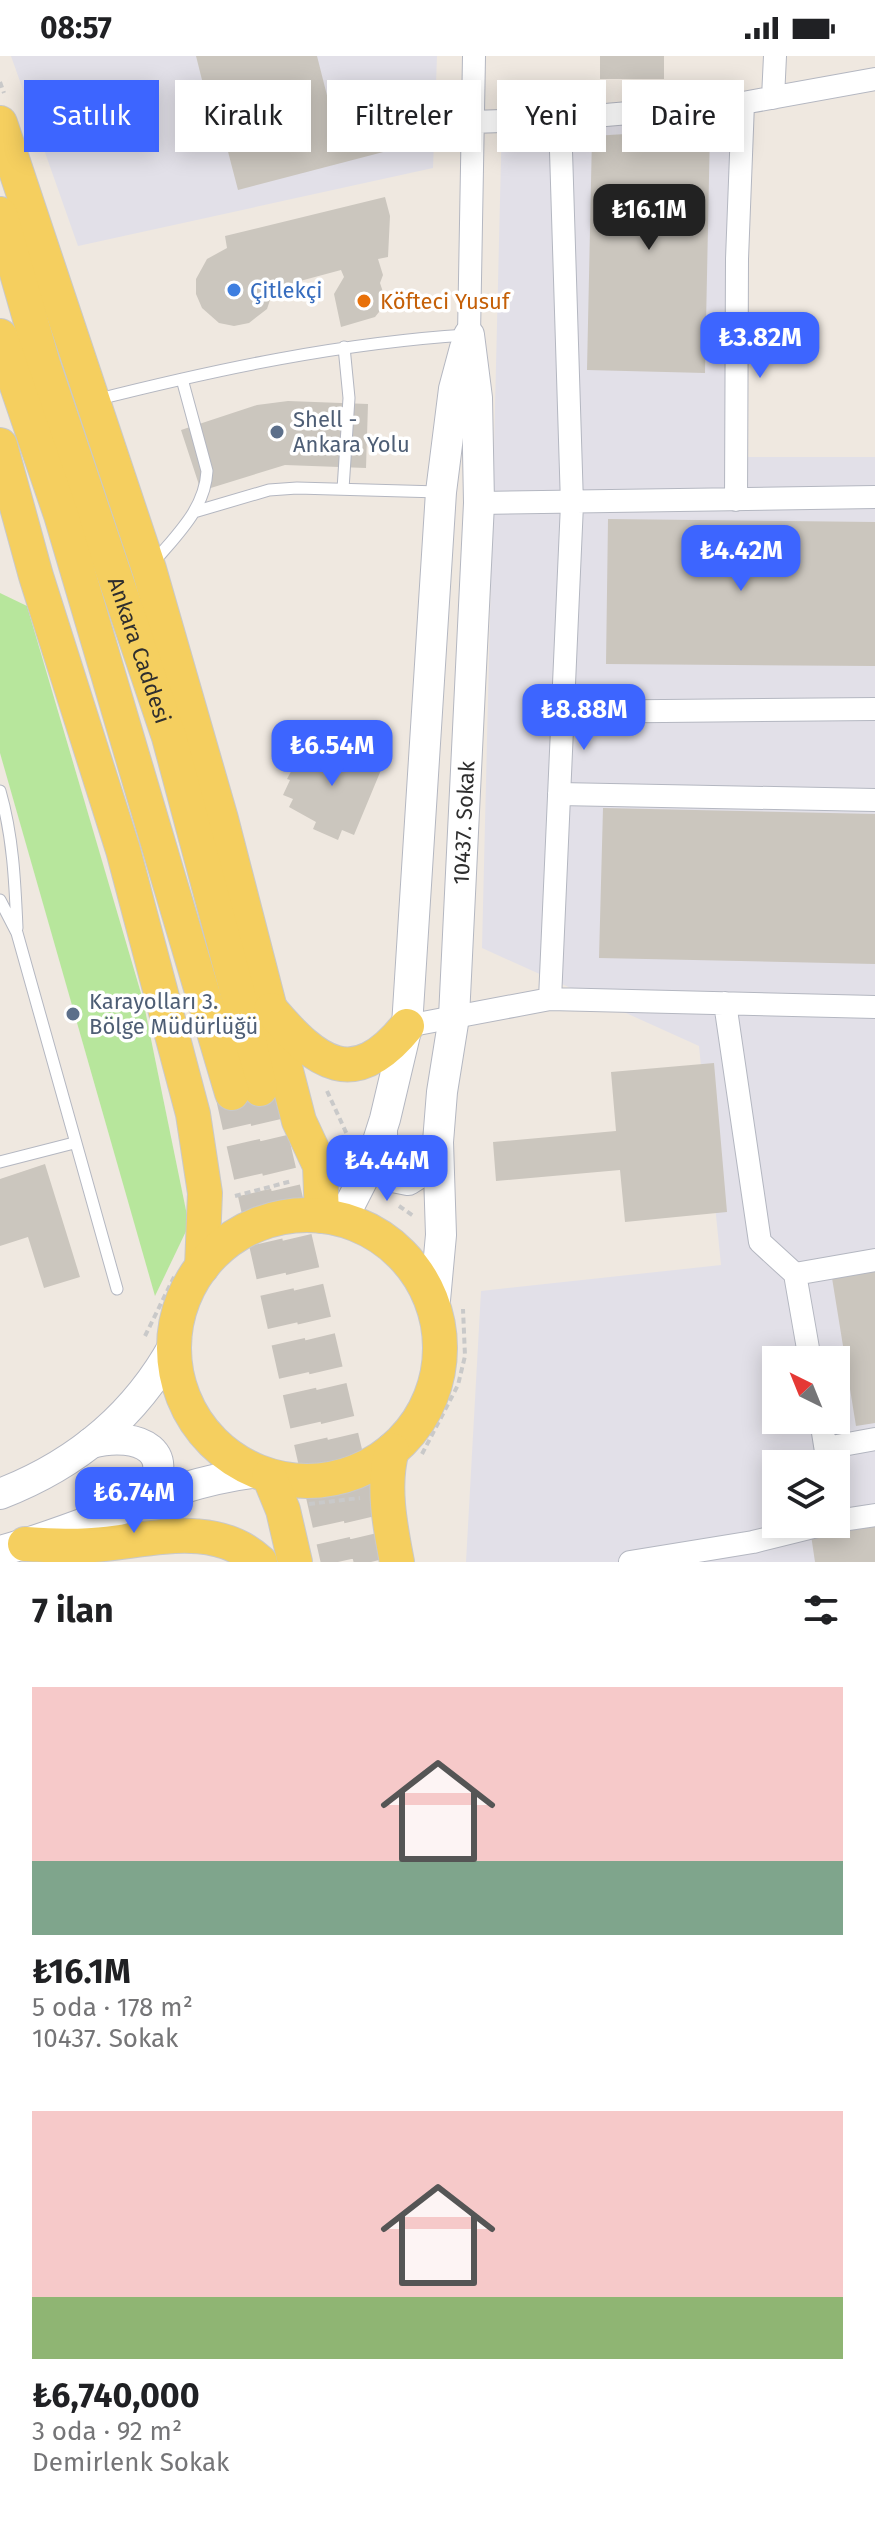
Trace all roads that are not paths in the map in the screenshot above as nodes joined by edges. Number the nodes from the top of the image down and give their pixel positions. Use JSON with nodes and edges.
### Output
{"nodes":[{"id":1,"x":474,"y":56,"type":"edge"},
{"id":2,"x":775,"y":56,"type":"edge"},
{"id":3,"x":875,"y":79,"type":"edge"},
{"id":4,"x":473,"y":80,"type":"edge"},
{"id":5,"x":773,"y":98,"type":"junction"},
{"id":6,"x":744,"y":103,"type":"edge"},
{"id":7,"x":0,"y":123,"type":"edge"},
{"id":8,"x":472,"y":152,"type":"edge"},
{"id":9,"x":561,"y":152,"type":"edge"},
{"id":10,"x":741,"y":152,"type":"edge"},
{"id":11,"x":0,"y":214,"type":"edge"},
{"id":12,"x":469,"y":335,"type":"junction"},
{"id":13,"x":0,"y":336,"type":"edge"},
{"id":14,"x":344,"y":347,"type":"junction"},
{"id":15,"x":182,"y":379,"type":"junction"},
{"id":16,"x":94,"y":400,"type":"junction"},
{"id":17,"x":0,"y":445,"type":"edge"},
{"id":18,"x":343,"y":489,"type":"junction"},
{"id":19,"x":441,"y":492,"type":"junction"},
{"id":20,"x":875,"y":497,"type":"edge"},
{"id":21,"x":736,"y":500,"type":"junction"},
{"id":22,"x":479,"y":503,"type":"junction"},
{"id":23,"x":572,"y":504,"type":"junction"},
{"id":24,"x":194,"y":512,"type":"junction"},
{"id":25,"x":149,"y":569,"type":"junction"},
{"id":26,"x":875,"y":709,"type":"edge"},
{"id":27,"x":563,"y":712,"type":"junction"},
{"id":28,"x":0,"y":791,"type":"edge"},
{"id":29,"x":559,"y":794,"type":"junction"},
{"id":30,"x":875,"y":800,"type":"edge"},
{"id":31,"x":0,"y":900,"type":"edge"},
{"id":32,"x":17,"y":933,"type":"junction"},
{"id":33,"x":550,"y":999,"type":"junction"},
{"id":34,"x":725,"y":1003,"type":"junction"},
{"id":35,"x":267,"y":1004,"type":"junction"},
{"id":36,"x":875,"y":1007,"type":"edge"},
{"id":37,"x":454,"y":1017,"type":"junction"},
{"id":38,"x":407,"y":1026,"type":"junction"},
{"id":39,"x":381,"y":1130,"type":"junction"},
{"id":40,"x":74,"y":1143,"type":"junction"},
{"id":41,"x":438,"y":1153,"type":"junction"},
{"id":42,"x":0,"y":1162,"type":"edge"},
{"id":43,"x":332,"y":1218,"type":"junction"},
{"id":44,"x":875,"y":1260,"type":"edge"},
{"id":45,"x":191,"y":1266,"type":"junction"},
{"id":46,"x":795,"y":1274,"type":"junction"},
{"id":47,"x":117,"y":1289,"type":"dead end"},
{"id":48,"x":434,"y":1311,"type":"junction"},
{"id":49,"x":157,"y":1345,"type":"junction"},
{"id":50,"x":808,"y":1346,"type":"edge"},
{"id":51,"x":875,"y":1439,"type":"edge"},
{"id":52,"x":91,"y":1443,"type":"junction"},
{"id":53,"x":392,"y":1450,"type":"junction"},
{"id":54,"x":844,"y":1450,"type":"edge"},
{"id":55,"x":264,"y":1474,"type":"junction"},
{"id":56,"x":0,"y":1494,"type":"edge"},
{"id":57,"x":143,"y":1501,"type":"junction"},
{"id":58,"x":875,"y":1515,"type":"edge"},
{"id":59,"x":850,"y":1519,"type":"edge"},
{"id":60,"x":790,"y":1538,"type":"edge"},
{"id":61,"x":12,"y":1548,"type":"edge"},
{"id":62,"x":755,"y":1552,"type":"edge"},
{"id":63,"x":260,"y":1562,"type":"edge"},
{"id":64,"x":295,"y":1562,"type":"edge"},
{"id":65,"x":397,"y":1562,"type":"edge"},
{"id":66,"x":630,"y":1562,"type":"edge"}],
"edges":[{"from":1,"to":4,"type":"street","name":"10437. Sokak"},
{"from":2,"to":5,"type":"street"},
{"from":3,"to":5,"type":"street"},
{"from":5,"to":6,"type":"street"},
{"from":7,"to":16,"type":"main road"},
{"from":8,"to":12,"type":"street","name":"10437. Sokak"},
{"from":9,"to":23,"type":"street"},
{"from":10,"to":21,"type":"street"},
{"from":11,"to":13,"type":"main road","name":"Ankara Caddesi"},
{"from":12,"to":14,"type":"lane"},
{"from":12,"to":19,"type":"street","name":"10437. Sokak"},
{"from":12,"to":22,"type":"street","name":"10437. Sokak"},
{"from":14,"to":15,"type":"lane"},
{"from":14,"to":18,"type":"lane"},
{"from":15,"to":16,"type":"lane"},
{"from":15,"to":24,"type":"lane"},
{"from":16,"to":25,"type":"main road"},
{"from":17,"to":45,"type":"main road"},
{"from":18,"to":19,"type":"lane"},
{"from":18,"to":24,"type":"lane"},
{"from":19,"to":38,"type":"street","name":"10437. Sokak"},
{"from":20,"to":21,"type":"street"},
{"from":21,"to":23,"type":"street"},
{"from":22,"to":23,"type":"street"},
{"from":22,"to":37,"type":"street","name":"10437. Sokak"},
{"from":23,"to":27,"type":"street"},
{"from":24,"to":25,"type":"lane"},
{"from":25,"to":35,"type":"main road"},
{"from":26,"to":27,"type":"street"},
{"from":27,"to":29,"type":"street"},
{"from":28,"to":32,"type":"lane"},
{"from":29,"to":30,"type":"street"},
{"from":29,"to":33,"type":"street"},
{"from":31,"to":32,"type":"lane"},
{"from":32,"to":40,"type":"lane"},
{"from":33,"to":34,"type":"street"},
{"from":33,"to":37,"type":"street"},
{"from":34,"to":36,"type":"street"},
{"from":34,"to":46,"type":"street"},
{"from":35,"to":38,"type":"main road"},
{"from":35,"to":43,"type":"main road"},
{"from":37,"to":38,"type":"street"},
{"from":37,"to":41,"type":"street","name":"10437. Sokak"},
{"from":38,"to":39,"type":"street","name":"10437. Sokak"},
{"from":39,"to":41,"type":"street"},
{"from":39,"to":43,"type":"street","name":"10437. Sokak"},
{"from":40,"to":42,"type":"lane"},
{"from":40,"to":47,"type":"lane"},
{"from":41,"to":48,"type":"street","name":"10437. Sokak"},
{"from":43,"to":45,"type":"main road"},
{"from":43,"to":48,"type":"main road"},
{"from":44,"to":46,"type":"street"},
{"from":45,"to":49,"type":"main road"},
{"from":46,"to":50,"type":"street"},
{"from":48,"to":53,"type":"main road"},
{"from":49,"to":52,"type":"street"},
{"from":49,"to":55,"type":"main road"},
{"from":51,"to":54,"type":"street"},
{"from":52,"to":56,"type":"street"},
{"from":52,"to":57,"type":"street"},
{"from":53,"to":55,"type":"main road"},
{"from":53,"to":65,"type":"main road"},
{"from":55,"to":57,"type":"street"},
{"from":55,"to":64,"type":"main road"},
{"from":57,"to":61,"type":"street"},
{"from":58,"to":59,"type":"street"},
{"from":60,"to":62,"type":"street"},
{"from":61,"to":63,"type":"main road"},
{"from":62,"to":66,"type":"street"}]}
